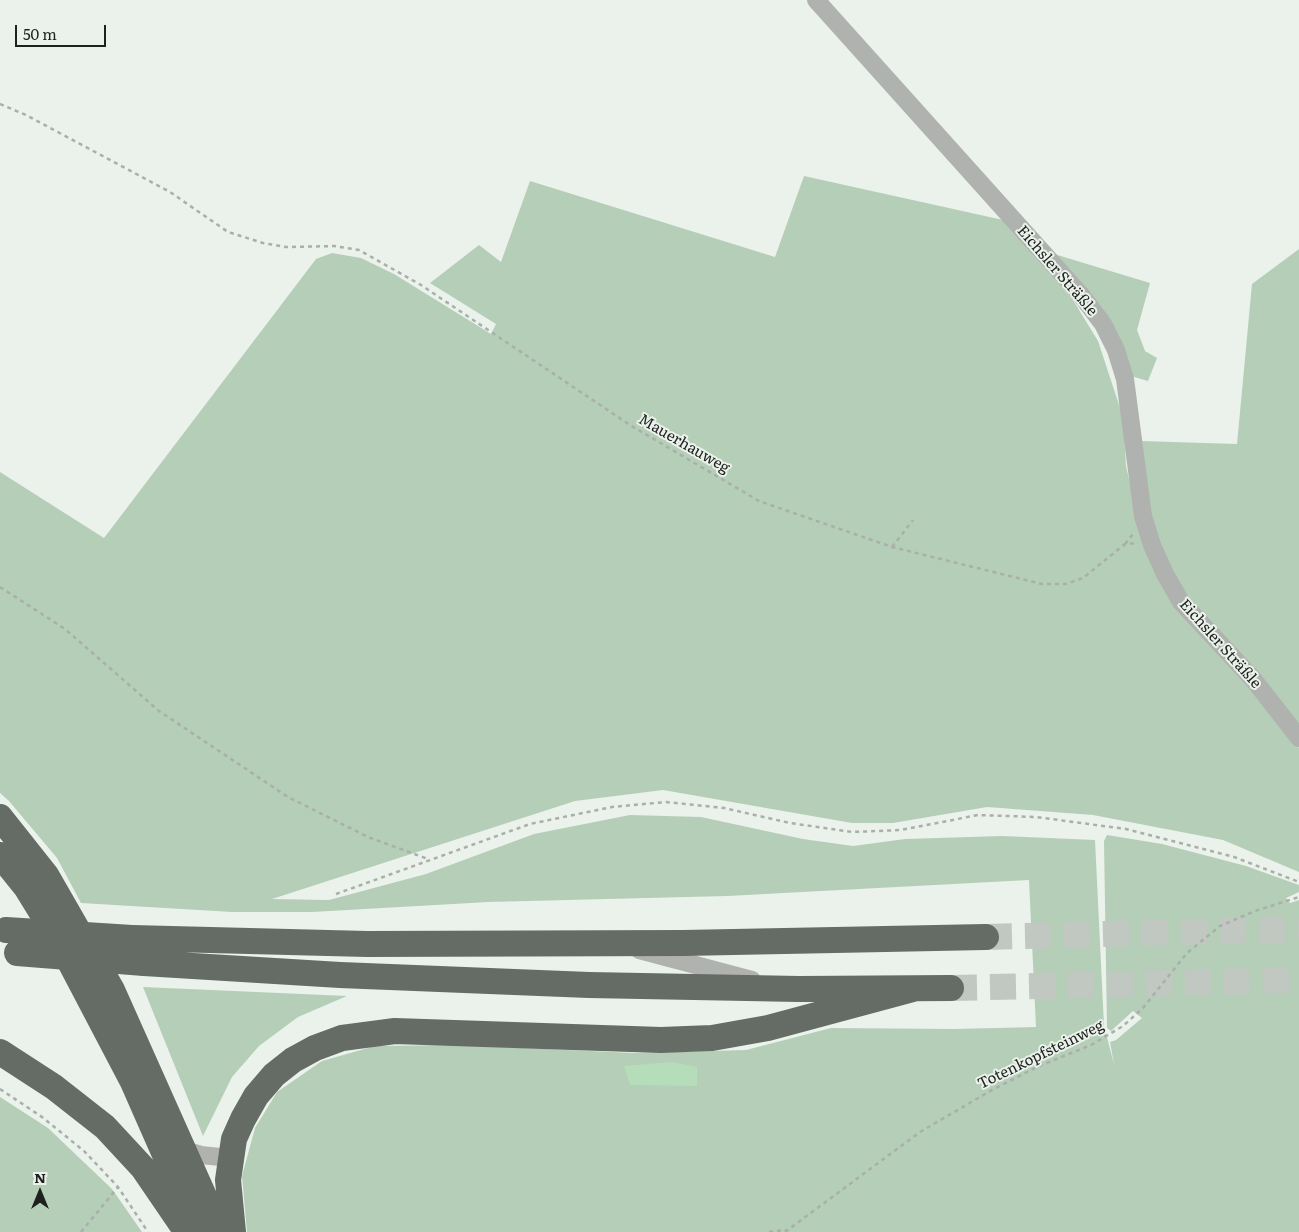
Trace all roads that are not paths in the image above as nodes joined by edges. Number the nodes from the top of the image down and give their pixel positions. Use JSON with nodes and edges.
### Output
{"nodes":[{"id":1,"x":816,"y":0,"type":"edge"},
{"id":2,"x":1299,"y":738,"type":"edge"},
{"id":3,"x":0,"y":817,"type":"edge"},
{"id":4,"x":0,"y":855,"type":"edge"},
{"id":5,"x":986,"y":937,"type":"tunnel mouth"},
{"id":6,"x":6,"y":941,"type":"edge"},
{"id":7,"x":589,"y":942,"type":"junction"},
{"id":8,"x":952,"y":988,"type":"tunnel mouth"},
{"id":9,"x":799,"y":989,"type":"junction"},
{"id":10,"x":913,"y":989,"type":"junction"},
{"id":11,"x":0,"y":1052,"type":"edge"},
{"id":12,"x":184,"y":1150,"type":"junction"},
{"id":13,"x":230,"y":1158,"type":"junction"},
{"id":14,"x":187,"y":1232,"type":"edge"},
{"id":15,"x":199,"y":1232,"type":"edge"},
{"id":16,"x":220,"y":1232,"type":"edge"},
{"id":17,"x":233,"y":1232,"type":"edge"}],
"edges":[{"from":1,"to":2,"type":"street","name":"Eichsler Sträßle"},
{"from":3,"to":12,"type":"highway"},
{"from":4,"to":15,"type":"highway"},
{"from":5,"to":7,"type":"highway"},
{"from":6,"to":7,"type":"highway","bridge":true},
{"from":6,"to":9,"type":"highway","bridge":true},
{"from":7,"to":9,"type":"street"},
{"from":8,"to":10,"type":"highway"},
{"from":9,"to":10,"type":"highway"},
{"from":10,"to":13,"type":"highway"},
{"from":11,"to":14,"type":"highway"},
{"from":12,"to":13,"type":"street"},
{"from":12,"to":16,"type":"highway"},
{"from":13,"to":17,"type":"highway"}]}
